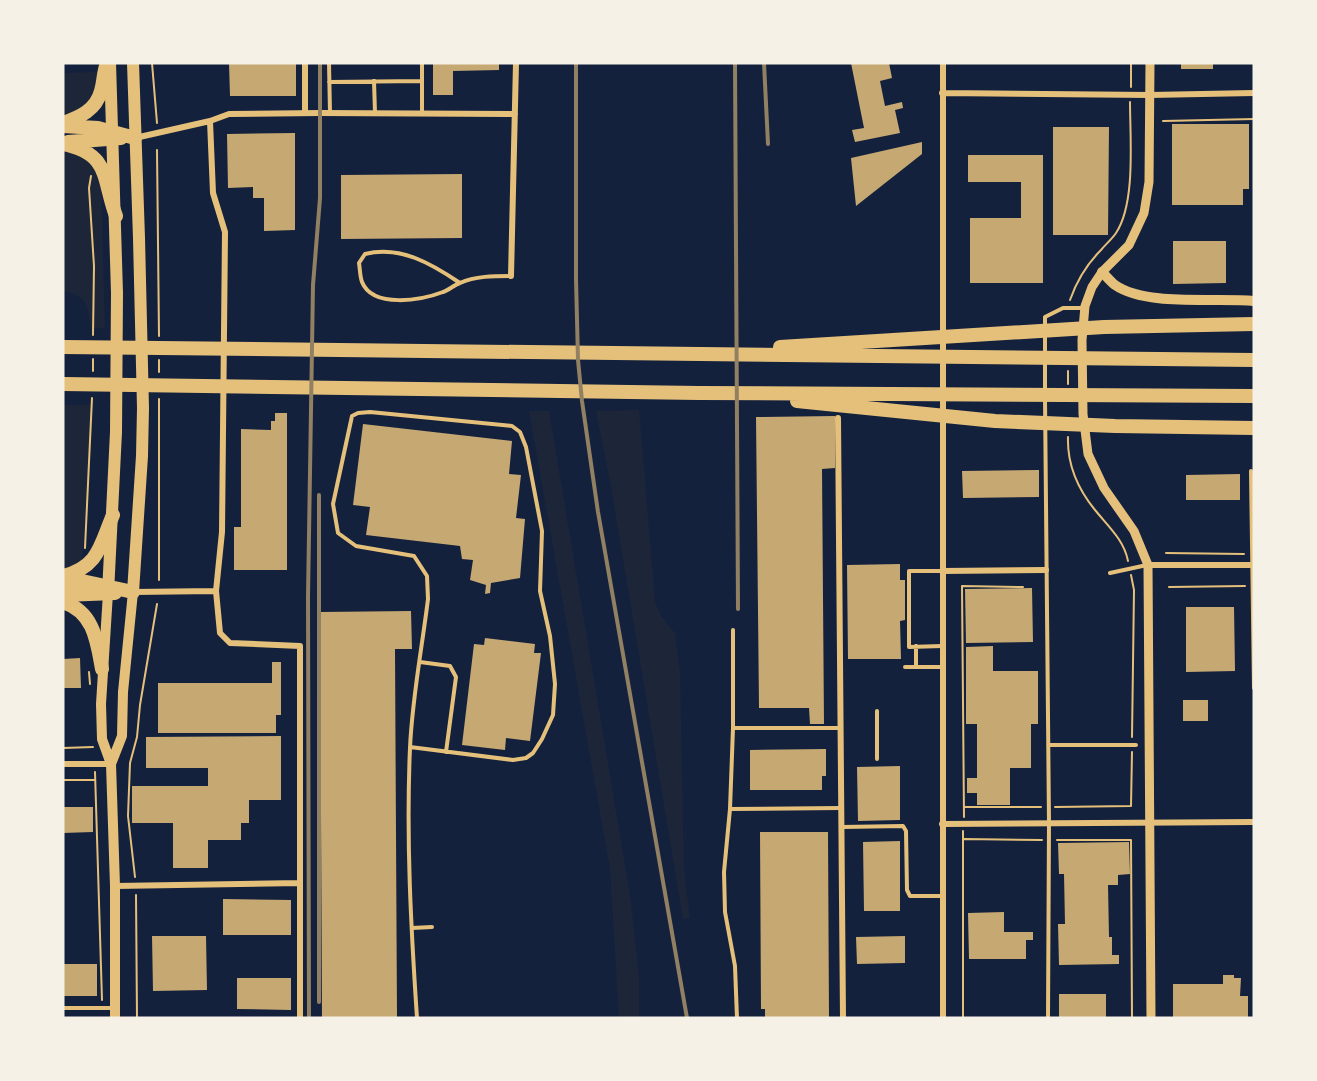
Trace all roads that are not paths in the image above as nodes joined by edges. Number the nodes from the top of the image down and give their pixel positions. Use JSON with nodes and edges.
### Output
{"nodes":[{"id":1,"x":109,"y":63,"type":"edge"},
{"id":2,"x":133,"y":63,"type":"edge"},
{"id":3,"x":305,"y":63,"type":"edge"},
{"id":4,"x":329,"y":63,"type":"edge"},
{"id":5,"x":422,"y":63,"type":"edge"},
{"id":6,"x":516,"y":63,"type":"edge"},
{"id":7,"x":943,"y":63,"type":"edge"},
{"id":8,"x":1150,"y":63,"type":"edge"},
{"id":9,"x":374,"y":81,"type":"junction"},
{"id":10,"x":422,"y":81,"type":"junction"},
{"id":11,"x":329,"y":82,"type":"junction"},
{"id":12,"x":942,"y":93,"type":"junction"},
{"id":13,"x":1254,"y":93,"type":"edge"},
{"id":14,"x":1150,"y":95,"type":"junction"},
{"id":15,"x":330,"y":112,"type":"junction"},
{"id":16,"x":305,"y":113,"type":"junction"},
{"id":17,"x":375,"y":113,"type":"junction"},
{"id":18,"x":422,"y":113,"type":"junction"},
{"id":19,"x":516,"y":114,"type":"junction"},
{"id":20,"x":210,"y":121,"type":"junction"},
{"id":21,"x":63,"y":125,"type":"edge"},
{"id":22,"x":114,"y":135,"type":"junction"},
{"id":23,"x":135,"y":138,"type":"junction"},
{"id":24,"x":63,"y":144,"type":"edge"},
{"id":25,"x":116,"y":216,"type":"junction"},
{"id":26,"x":1102,"y":272,"type":"junction"},
{"id":27,"x":511,"y":276,"type":"joint"},
{"id":28,"x":460,"y":283,"type":"junction"},
{"id":29,"x":1254,"y":301,"type":"edge"},
{"id":30,"x":1085,"y":308,"type":"junction"},
{"id":31,"x":1254,"y":324,"type":"edge"},
{"id":32,"x":65,"y":346,"type":"edge"},
{"id":33,"x":704,"y":354,"type":"junction"},
{"id":34,"x":1254,"y":360,"type":"edge"},
{"id":35,"x":65,"y":385,"type":"edge"},
{"id":36,"x":699,"y":393,"type":"junction"},
{"id":37,"x":1254,"y":396,"type":"edge"},
{"id":38,"x":838,"y":418,"type":"dead end"},
{"id":39,"x":1254,"y":428,"type":"edge"},
{"id":40,"x":1251,"y":471,"type":"dead end"},
{"id":41,"x":113,"y":515,"type":"junction"},
{"id":42,"x":1148,"y":565,"type":"junction"},
{"id":43,"x":1253,"y":565,"type":"edge"},
{"id":44,"x":1046,"y":570,"type":"junction"},
{"id":45,"x":942,"y":571,"type":"junction"},
{"id":46,"x":1110,"y":573,"type":"dead end"},
{"id":47,"x":63,"y":576,"type":"edge"},
{"id":48,"x":63,"y":581,"type":"edge"},
{"id":49,"x":109,"y":590,"type":"junction"},
{"id":50,"x":216,"y":591,"type":"junction"},
{"id":51,"x":133,"y":592,"type":"junction"},
{"id":52,"x":63,"y":595,"type":"edge"},
{"id":53,"x":63,"y":602,"type":"edge"},
{"id":54,"x":733,"y":630,"type":"dead end"},
{"id":55,"x":916,"y":646,"type":"junction"},
{"id":56,"x":942,"y":646,"type":"junction"},
{"id":57,"x":420,"y":662,"type":"junction"},
{"id":58,"x":905,"y":667,"type":"dead end"},
{"id":59,"x":916,"y":667,"type":"junction"},
{"id":60,"x":942,"y":667,"type":"junction"},
{"id":61,"x":96,"y":670,"type":"junction"},
{"id":62,"x":1254,"y":688,"type":"edge"},
{"id":63,"x":877,"y":711,"type":"dead end"},
{"id":64,"x":733,"y":728,"type":"junction"},
{"id":65,"x":840,"y":728,"type":"junction"},
{"id":66,"x":1048,"y":745,"type":"junction"},
{"id":67,"x":1136,"y":745,"type":"dead end"},
{"id":68,"x":410,"y":747,"type":"junction"},
{"id":69,"x":446,"y":752,"type":"junction"},
{"id":70,"x":877,"y":759,"type":"dead end"},
{"id":71,"x":63,"y":764,"type":"edge"},
{"id":72,"x":111,"y":764,"type":"junction"},
{"id":73,"x":730,"y":808,"type":"junction"},
{"id":74,"x":841,"y":808,"type":"junction"},
{"id":75,"x":1254,"y":822,"type":"edge"},
{"id":76,"x":1049,"y":823,"type":"junction"},
{"id":77,"x":1150,"y":823,"type":"junction"},
{"id":78,"x":942,"y":824,"type":"junction"},
{"id":79,"x":841,"y":827,"type":"junction"},
{"id":80,"x":300,"y":883,"type":"junction"},
{"id":81,"x":115,"y":886,"type":"junction"},
{"id":82,"x":942,"y":896,"type":"junction"},
{"id":83,"x":432,"y":927,"type":"dead end"},
{"id":84,"x":412,"y":928,"type":"junction"},
{"id":85,"x":63,"y":1008,"type":"edge"},
{"id":86,"x":116,"y":1013,"type":"edge"},
{"id":87,"x":300,"y":1018,"type":"edge"},
{"id":88,"x":417,"y":1018,"type":"edge"},
{"id":89,"x":737,"y":1018,"type":"edge"},
{"id":90,"x":843,"y":1018,"type":"edge"},
{"id":91,"x":943,"y":1018,"type":"edge"},
{"id":92,"x":1048,"y":1018,"type":"edge"},
{"id":93,"x":1151,"y":1018,"type":"edge"}],
"edges":[{"from":1,"to":21,"type":"highway"},
{"from":1,"to":22,"type":"main road"},
{"from":2,"to":23,"type":"main road"},
{"from":3,"to":16,"type":"street"},
{"from":4,"to":11,"type":"lane"},
{"from":5,"to":10,"type":"lane"},
{"from":6,"to":19,"type":"street"},
{"from":7,"to":12,"type":"street"},
{"from":8,"to":14,"type":"street"},
{"from":9,"to":10,"type":"lane"},
{"from":9,"to":11,"type":"lane"},
{"from":9,"to":17,"type":"lane"},
{"from":10,"to":18,"type":"lane"},
{"from":11,"to":15,"type":"lane"},
{"from":12,"to":14,"type":"street"},
{"from":12,"to":45,"type":"street"},
{"from":13,"to":14,"type":"street"},
{"from":14,"to":26,"type":"street"},
{"from":15,"to":16,"type":"street"},
{"from":15,"to":17,"type":"street"},
{"from":16,"to":20,"type":"street"},
{"from":17,"to":18,"type":"street"},
{"from":18,"to":19,"type":"street"},
{"from":19,"to":27,"type":"street"},
{"from":20,"to":23,"type":"street"},
{"from":20,"to":50,"type":"street"},
{"from":21,"to":22,"type":"highway"},
{"from":22,"to":23,"type":"highway"},
{"from":22,"to":24,"type":"highway"},
{"from":22,"to":25,"type":"main road"},
{"from":23,"to":51,"type":"main road"},
{"from":24,"to":25,"type":"highway"},
{"from":25,"to":41,"type":"main road"},
{"from":26,"to":29,"type":"main road"},
{"from":26,"to":30,"type":"street"},
{"from":27,"to":28,"type":"lane"},
{"from":28,"to":28,"type":"lane"},
{"from":30,"to":42,"type":"street"},
{"from":30,"to":44,"type":"lane"},
{"from":31,"to":33,"type":"highway"},
{"from":32,"to":33,"type":"highway"},
{"from":33,"to":34,"type":"highway"},
{"from":35,"to":36,"type":"highway"},
{"from":36,"to":37,"type":"highway"},
{"from":36,"to":39,"type":"highway"},
{"from":38,"to":65,"type":"street"},
{"from":40,"to":43,"type":"lane"},
{"from":41,"to":47,"type":"highway"},
{"from":41,"to":49,"type":"main road"},
{"from":42,"to":43,"type":"street"},
{"from":42,"to":46,"type":"lane"},
{"from":42,"to":77,"type":"street"},
{"from":43,"to":62,"type":"lane"},
{"from":44,"to":45,"type":"street"},
{"from":44,"to":66,"type":"lane"},
{"from":45,"to":55,"type":"lane"},
{"from":45,"to":56,"type":"street"},
{"from":48,"to":49,"type":"highway"},
{"from":49,"to":51,"type":"highway"},
{"from":49,"to":52,"type":"highway"},
{"from":49,"to":61,"type":"main road"},
{"from":50,"to":51,"type":"street"},
{"from":50,"to":80,"type":"street"},
{"from":51,"to":72,"type":"main road"},
{"from":53,"to":61,"type":"highway"},
{"from":54,"to":64,"type":"lane"},
{"from":55,"to":56,"type":"lane"},
{"from":55,"to":59,"type":"lane"},
{"from":56,"to":60,"type":"street"},
{"from":57,"to":68,"type":"lane"},
{"from":57,"to":69,"type":"lane"},
{"from":57,"to":69,"type":"lane"},
{"from":58,"to":59,"type":"lane"},
{"from":59,"to":60,"type":"lane"},
{"from":60,"to":78,"type":"street"},
{"from":61,"to":72,"type":"main road"},
{"from":63,"to":70,"type":"lane"},
{"from":64,"to":65,"type":"lane"},
{"from":64,"to":73,"type":"lane"},
{"from":65,"to":74,"type":"street"},
{"from":66,"to":67,"type":"lane"},
{"from":66,"to":76,"type":"lane"},
{"from":68,"to":69,"type":"lane"},
{"from":68,"to":84,"type":"lane"},
{"from":71,"to":72,"type":"street"},
{"from":72,"to":81,"type":"main road"},
{"from":73,"to":74,"type":"lane"},
{"from":73,"to":89,"type":"lane"},
{"from":74,"to":79,"type":"street"},
{"from":75,"to":77,"type":"street"},
{"from":76,"to":77,"type":"street"},
{"from":76,"to":78,"type":"street"},
{"from":76,"to":92,"type":"lane"},
{"from":77,"to":93,"type":"street"},
{"from":78,"to":82,"type":"street"},
{"from":79,"to":82,"type":"lane"},
{"from":79,"to":90,"type":"street"},
{"from":80,"to":81,"type":"street"},
{"from":80,"to":87,"type":"street"},
{"from":81,"to":86,"type":"main road"},
{"from":82,"to":91,"type":"street"},
{"from":83,"to":84,"type":"lane"},
{"from":84,"to":88,"type":"lane"},
{"from":85,"to":86,"type":"lane"}]}
